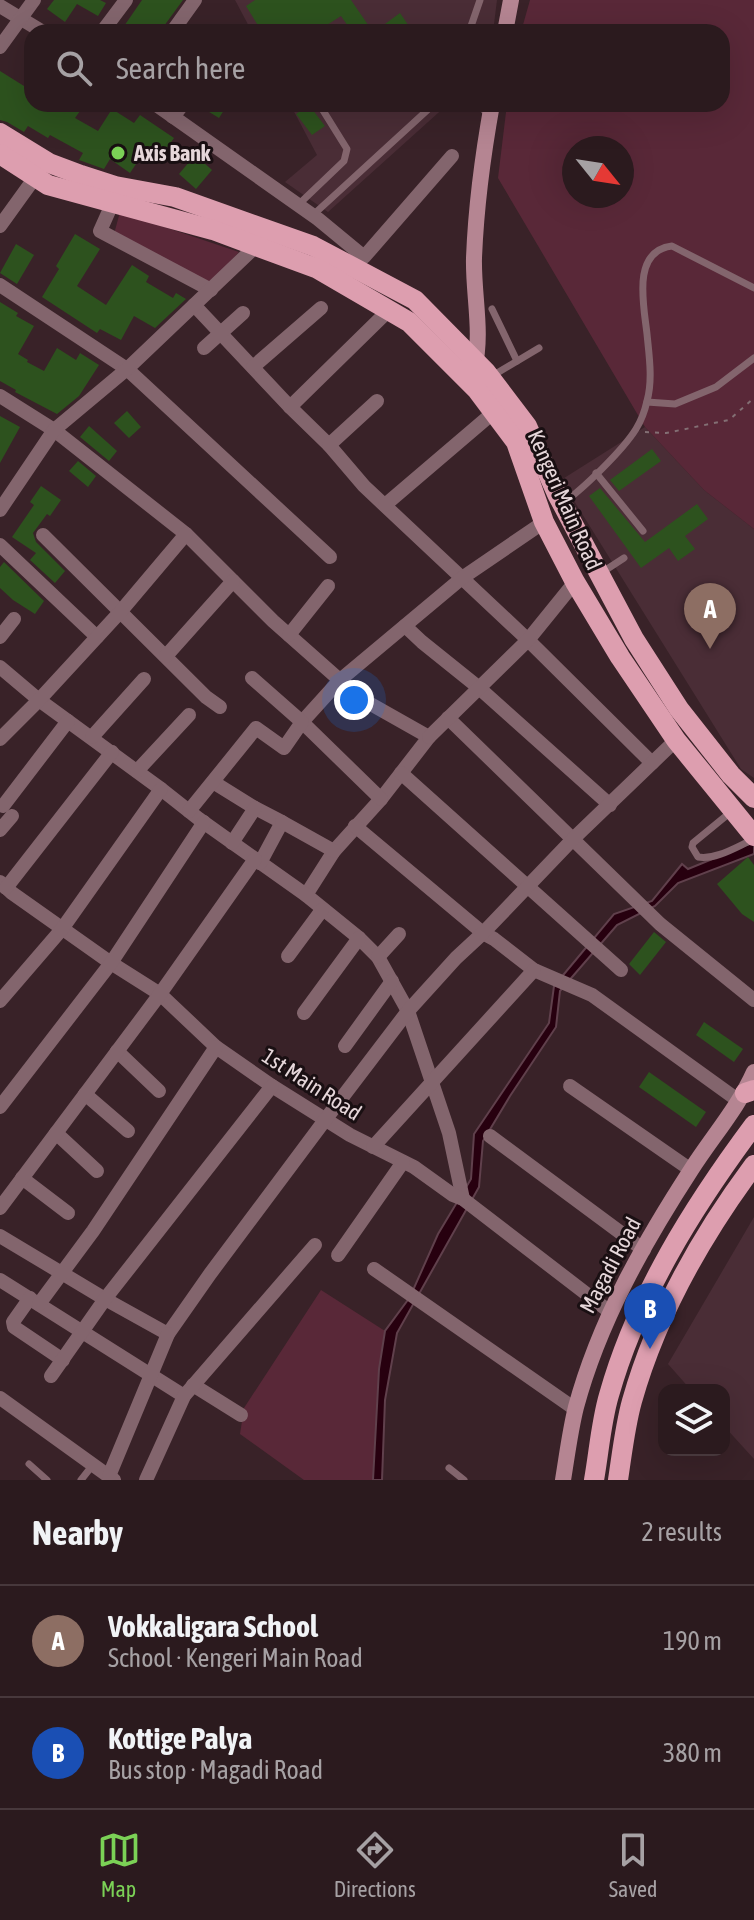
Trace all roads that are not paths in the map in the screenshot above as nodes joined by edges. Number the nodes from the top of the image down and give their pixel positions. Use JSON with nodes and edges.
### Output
{"nodes":[{"id":1,"x":34,"y":0,"type":"edge"},
{"id":2,"x":126,"y":0,"type":"edge"},
{"id":3,"x":195,"y":0,"type":"edge"},
{"id":4,"x":480,"y":0,"type":"edge"},
{"id":5,"x":511,"y":0,"type":"edge"},
{"id":6,"x":0,"y":6,"type":"edge"},
{"id":7,"x":21,"y":18,"type":"junction"},
{"id":8,"x":30,"y":24,"type":"edge"},
{"id":9,"x":108,"y":24,"type":"edge"},
{"id":10,"x":178,"y":24,"type":"edge"},
{"id":11,"x":472,"y":24,"type":"edge"},
{"id":12,"x":506,"y":24,"type":"edge"},
{"id":13,"x":0,"y":47,"type":"edge"},
{"id":14,"x":166,"y":112,"type":"edge"},
{"id":15,"x":177,"y":112,"type":"edge"},
{"id":16,"x":324,"y":112,"type":"edge"},
{"id":17,"x":425,"y":112,"type":"edge"},
{"id":18,"x":487,"y":112,"type":"edge"},
{"id":19,"x":173,"y":117,"type":"junction"},
{"id":20,"x":0,"y":133,"type":"edge"},
{"id":21,"x":0,"y":154,"type":"edge"},
{"id":22,"x":452,"y":156,"type":"dead end"},
{"id":23,"x":36,"y":176,"type":"junction"},
{"id":24,"x":113,"y":202,"type":"junction"},
{"id":25,"x":298,"y":205,"type":"junction"},
{"id":26,"x":313,"y":215,"type":"junction"},
{"id":27,"x":0,"y":226,"type":"edge"},
{"id":28,"x":256,"y":246,"type":"junction"},
{"id":29,"x":362,"y":264,"type":"junction"},
{"id":30,"x":0,"y":285,"type":"edge"},
{"id":31,"x":754,"y":288,"type":"edge"},
{"id":32,"x":211,"y":290,"type":"junction"},
{"id":33,"x":194,"y":305,"type":"junction"},
{"id":34,"x":321,"y":308,"type":"dead end"},
{"id":35,"x":492,"y":309,"type":"dead end"},
{"id":36,"x":389,"y":310,"type":"junction"},
{"id":37,"x":243,"y":313,"type":"dead end"},
{"id":38,"x":477,"y":323,"type":"junction"},
{"id":39,"x":221,"y":333,"type":"junction"},
{"id":40,"x":450,"y":336,"type":"junction"},
{"id":41,"x":204,"y":348,"type":"dead end"},
{"id":42,"x":539,"y":348,"type":"dead end"},
{"id":43,"x":754,"y":358,"type":"edge"},
{"id":44,"x":517,"y":361,"type":"junction"},
{"id":45,"x":476,"y":362,"type":"junction"},
{"id":46,"x":253,"y":367,"type":"junction"},
{"id":47,"x":127,"y":369,"type":"junction"},
{"id":48,"x":480,"y":380,"type":"junction"},
{"id":49,"x":0,"y":396,"type":"edge"},
{"id":50,"x":377,"y":401,"type":"dead end"},
{"id":51,"x":647,"y":402,"type":"junction"},
{"id":52,"x":290,"y":407,"type":"junction"},
{"id":53,"x":494,"y":412,"type":"junction"},
{"id":54,"x":54,"y":430,"type":"junction"},
{"id":55,"x":329,"y":445,"type":"junction"},
{"id":56,"x":596,"y":473,"type":"junction"},
{"id":57,"x":562,"y":504,"type":"junction"},
{"id":58,"x":385,"y":505,"type":"junction"},
{"id":59,"x":0,"y":509,"type":"edge"},
{"id":60,"x":544,"y":522,"type":"junction"},
{"id":61,"x":643,"y":531,"type":"dead end"},
{"id":62,"x":186,"y":534,"type":"junction"},
{"id":63,"x":43,"y":535,"type":"dead end"},
{"id":64,"x":0,"y":545,"type":"edge"},
{"id":65,"x":330,"y":557,"type":"dead end"},
{"id":66,"x":624,"y":558,"type":"dead end"},
{"id":67,"x":599,"y":574,"type":"junction"},
{"id":68,"x":462,"y":578,"type":"junction"},
{"id":69,"x":233,"y":581,"type":"junction"},
{"id":70,"x":575,"y":582,"type":"junction"},
{"id":71,"x":328,"y":586,"type":"dead end"},
{"id":72,"x":121,"y":611,"type":"junction"},
{"id":73,"x":14,"y":619,"type":"dead end"},
{"id":74,"x":405,"y":626,"type":"junction"},
{"id":75,"x":289,"y":635,"type":"junction"},
{"id":76,"x":0,"y":637,"type":"edge"},
{"id":77,"x":97,"y":637,"type":"junction"},
{"id":78,"x":528,"y":640,"type":"junction"},
{"id":79,"x":166,"y":656,"type":"junction"},
{"id":80,"x":0,"y":667,"type":"edge"},
{"id":81,"x":252,"y":678,"type":"dead end"},
{"id":82,"x":144,"y":679,"type":"dead end"},
{"id":83,"x":340,"y":680,"type":"junction"},
{"id":84,"x":478,"y":687,"type":"junction"},
{"id":85,"x":39,"y":700,"type":"junction"},
{"id":86,"x":220,"y":707,"type":"dead end"},
{"id":87,"x":189,"y":715,"type":"dead end"},
{"id":88,"x":448,"y":718,"type":"junction"},
{"id":89,"x":68,"y":721,"type":"junction"},
{"id":90,"x":302,"y":722,"type":"junction"},
{"id":91,"x":92,"y":737,"type":"junction"},
{"id":92,"x":429,"y":737,"type":"junction"},
{"id":93,"x":0,"y":739,"type":"edge"},
{"id":94,"x":676,"y":740,"type":"junction"},
{"id":95,"x":112,"y":752,"type":"junction"},
{"id":96,"x":652,"y":763,"type":"junction"},
{"id":97,"x":137,"y":771,"type":"junction"},
{"id":98,"x":401,"y":773,"type":"junction"},
{"id":99,"x":213,"y":782,"type":"junction"},
{"id":100,"x":161,"y":789,"type":"junction"},
{"id":101,"x":754,"y":798,"type":"edge"},
{"id":102,"x":381,"y":799,"type":"junction"},
{"id":103,"x":610,"y":805,"type":"junction"},
{"id":104,"x":255,"y":808,"type":"junction"},
{"id":105,"x":189,"y":811,"type":"junction"},
{"id":106,"x":732,"y":811,"type":"junction"},
{"id":107,"x":204,"y":822,"type":"junction"},
{"id":108,"x":282,"y":822,"type":"junction"},
{"id":109,"x":355,"y":826,"type":"junction"},
{"id":110,"x":0,"y":830,"type":"edge"},
{"id":111,"x":754,"y":838,"type":"edge"},
{"id":112,"x":573,"y":839,"type":"junction"},
{"id":113,"x":232,"y":843,"type":"junction"},
{"id":114,"x":334,"y":851,"type":"junction"},
{"id":115,"x":258,"y":861,"type":"junction"},
{"id":116,"x":3,"y":885,"type":"edge"},
{"id":117,"x":527,"y":888,"type":"junction"},
{"id":118,"x":306,"y":895,"type":"junction"},
{"id":119,"x":322,"y":910,"type":"junction"},
{"id":120,"x":62,"y":929,"type":"junction"},
{"id":121,"x":483,"y":933,"type":"junction"},
{"id":122,"x":399,"y":934,"type":"dead end"},
{"id":123,"x":359,"y":938,"type":"junction"},
{"id":124,"x":288,"y":956,"type":"dead end"},
{"id":125,"x":378,"y":957,"type":"junction"},
{"id":126,"x":111,"y":963,"type":"junction"},
{"id":127,"x":534,"y":970,"type":"junction"},
{"id":128,"x":621,"y":970,"type":"dead end"},
{"id":129,"x":392,"y":981,"type":"junction"},
{"id":130,"x":160,"y":994,"type":"junction"},
{"id":131,"x":754,"y":1000,"type":"edge"},
{"id":132,"x":0,"y":1001,"type":"edge"},
{"id":133,"x":408,"y":1011,"type":"junction"},
{"id":134,"x":304,"y":1013,"type":"dead end"},
{"id":135,"x":345,"y":1046,"type":"dead end"},
{"id":136,"x":216,"y":1047,"type":"junction"},
{"id":137,"x":117,"y":1051,"type":"junction"},
{"id":138,"x":754,"y":1072,"type":"edge"},
{"id":139,"x":432,"y":1081,"type":"junction"},
{"id":140,"x":272,"y":1086,"type":"junction"},
{"id":141,"x":570,"y":1086,"type":"dead end"},
{"id":142,"x":159,"y":1091,"type":"dead end"},
{"id":143,"x":85,"y":1094,"type":"junction"},
{"id":144,"x":746,"y":1095,"type":"edge"},
{"id":145,"x":0,"y":1107,"type":"edge"},
{"id":146,"x":325,"y":1120,"type":"junction"},
{"id":147,"x":754,"y":1125,"type":"edge"},
{"id":148,"x":128,"y":1131,"type":"dead end"},
{"id":149,"x":56,"y":1133,"type":"junction"},
{"id":150,"x":490,"y":1136,"type":"dead end"},
{"id":151,"x":373,"y":1147,"type":"junction"},
{"id":152,"x":403,"y":1162,"type":"junction"},
{"id":153,"x":754,"y":1165,"type":"edge"},
{"id":154,"x":691,"y":1170,"type":"junction"},
{"id":155,"x":97,"y":1171,"type":"dead end"},
{"id":156,"x":22,"y":1178,"type":"junction"},
{"id":157,"x":463,"y":1199,"type":"junction"},
{"id":158,"x":0,"y":1208,"type":"edge"},
{"id":159,"x":68,"y":1213,"type":"dead end"},
{"id":160,"x":0,"y":1236,"type":"edge"},
{"id":161,"x":315,"y":1245,"type":"dead end"},
{"id":162,"x":644,"y":1250,"type":"junction"},
{"id":163,"x":338,"y":1255,"type":"dead end"},
{"id":164,"x":374,"y":1269,"type":"dead end"},
{"id":165,"x":62,"y":1273,"type":"junction"},
{"id":166,"x":0,"y":1280,"type":"edge"},
{"id":167,"x":105,"y":1299,"type":"junction"},
{"id":168,"x":34,"y":1301,"type":"junction"},
{"id":169,"x":610,"y":1312,"type":"junction"},
{"id":170,"x":82,"y":1333,"type":"junction"},
{"id":171,"x":168,"y":1334,"type":"junction"},
{"id":172,"x":63,"y":1360,"type":"junction"},
{"id":173,"x":151,"y":1374,"type":"junction"},
{"id":174,"x":51,"y":1376,"type":"dead end"},
{"id":175,"x":188,"y":1391,"type":"junction"},
{"id":176,"x":0,"y":1398,"type":"edge"},
{"id":177,"x":575,"y":1409,"type":"junction"},
{"id":178,"x":241,"y":1415,"type":"dead end"},
{"id":179,"x":29,"y":1464,"type":"dead end"},
{"id":180,"x":94,"y":1464,"type":"junction"},
{"id":181,"x":449,"y":1468,"type":"dead end"},
{"id":182,"x":111,"y":1478,"type":"edge"},
{"id":183,"x":47,"y":1480,"type":"edge"},
{"id":184,"x":81,"y":1480,"type":"edge"},
{"id":185,"x":146,"y":1480,"type":"edge"},
{"id":186,"x":464,"y":1480,"type":"edge"},
{"id":187,"x":563,"y":1480,"type":"edge"},
{"id":188,"x":594,"y":1480,"type":"edge"},
{"id":189,"x":618,"y":1480,"type":"edge"}],
"edges":[{"from":1,"to":7,"type":"street"},
{"from":2,"to":9,"type":"street"},
{"from":3,"to":10,"type":"street"},
{"from":4,"to":11,"type":"lane"},
{"from":5,"to":12,"type":"street"},
{"from":6,"to":7,"type":"street"},
{"from":7,"to":8,"type":"street"},
{"from":7,"to":13,"type":"street"},
{"from":14,"to":19,"type":"street"},
{"from":15,"to":19,"type":"street"},
{"from":16,"to":25,"type":"lane"},
{"from":17,"to":26,"type":"lane"},
{"from":18,"to":38,"type":"street"},
{"from":19,"to":25,"type":"street"},
{"from":20,"to":29,"type":"main road","name":"Kengeri Main Road"},
{"from":21,"to":23,"type":"main road","name":"Kengeri Main Road"},
{"from":22,"to":29,"type":"street"},
{"from":23,"to":24,"type":"main road","name":"Kengeri Main Road"},
{"from":23,"to":27,"type":"street"},
{"from":24,"to":28,"type":"main road","name":"Kengeri Main Road"},
{"from":24,"to":32,"type":"street"},
{"from":25,"to":26,"type":"street"},
{"from":26,"to":29,"type":"street"},
{"from":28,"to":32,"type":"street"},
{"from":28,"to":36,"type":"main road","name":"Kengeri Main Road"},
{"from":29,"to":40,"type":"main road","name":"Kengeri Main Road"},
{"from":30,"to":47,"type":"street"},
{"from":31,"to":51,"type":"lane"},
{"from":32,"to":33,"type":"street"},
{"from":33,"to":39,"type":"street"},
{"from":33,"to":47,"type":"street"},
{"from":34,"to":46,"type":"street"},
{"from":35,"to":44,"type":"lane"},
{"from":36,"to":48,"type":"main road","name":"Kengeri Main Road"},
{"from":36,"to":52,"type":"street"},
{"from":37,"to":39,"type":"street"},
{"from":38,"to":40,"type":"street"},
{"from":38,"to":45,"type":"street"},
{"from":39,"to":41,"type":"street"},
{"from":39,"to":46,"type":"street"},
{"from":40,"to":45,"type":"main road","name":"Kengeri Main Road"},
{"from":42,"to":44,"type":"lane"},
{"from":43,"to":51,"type":"lane"},
{"from":44,"to":48,"type":"lane"},
{"from":45,"to":48,"type":"main road","name":"Kengeri Main Road"},
{"from":46,"to":52,"type":"street"},
{"from":47,"to":54,"type":"street"},
{"from":47,"to":65,"type":"street"},
{"from":48,"to":53,"type":"main road","name":"Kengeri Main Road"},
{"from":48,"to":57,"type":"main road","name":"Kengeri Main Road"},
{"from":49,"to":54,"type":"street"},
{"from":50,"to":55,"type":"street"},
{"from":51,"to":56,"type":"lane"},
{"from":52,"to":55,"type":"street"},
{"from":53,"to":58,"type":"street"},
{"from":53,"to":60,"type":"main road","name":"Kengeri Main Road"},
{"from":54,"to":59,"type":"street"},
{"from":54,"to":62,"type":"street"},
{"from":55,"to":58,"type":"street"},
{"from":56,"to":57,"type":"lane"},
{"from":56,"to":61,"type":"lane"},
{"from":57,"to":67,"type":"main road","name":"Kengeri Main Road"},
{"from":58,"to":68,"type":"street"},
{"from":60,"to":68,"type":"street"},
{"from":60,"to":70,"type":"main road","name":"Kengeri Main Road"},
{"from":62,"to":69,"type":"street"},
{"from":62,"to":72,"type":"street"},
{"from":63,"to":72,"type":"street"},
{"from":64,"to":77,"type":"street"},
{"from":66,"to":67,"type":"lane"},
{"from":67,"to":101,"type":"main road","name":"Kengeri Main Road"},
{"from":68,"to":74,"type":"street"},
{"from":68,"to":78,"type":"street"},
{"from":69,"to":75,"type":"street"},
{"from":69,"to":79,"type":"street"},
{"from":70,"to":78,"type":"street"},
{"from":70,"to":94,"type":"main road","name":"Kengeri Main Road"},
{"from":71,"to":75,"type":"street"},
{"from":72,"to":77,"type":"street"},
{"from":72,"to":79,"type":"street"},
{"from":73,"to":76,"type":"street"},
{"from":74,"to":83,"type":"street"},
{"from":74,"to":84,"type":"street"},
{"from":75,"to":83,"type":"street"},
{"from":77,"to":85,"type":"street"},
{"from":78,"to":84,"type":"street"},
{"from":78,"to":96,"type":"street"},
{"from":79,"to":86,"type":"street"},
{"from":80,"to":85,"type":"street"},
{"from":81,"to":90,"type":"street"},
{"from":82,"to":91,"type":"street"},
{"from":83,"to":90,"type":"street"},
{"from":83,"to":92,"type":"street"},
{"from":84,"to":88,"type":"street"},
{"from":84,"to":103,"type":"street"},
{"from":85,"to":89,"type":"street"},
{"from":85,"to":93,"type":"street"},
{"from":87,"to":97,"type":"street"},
{"from":88,"to":92,"type":"street"},
{"from":88,"to":112,"type":"street"},
{"from":89,"to":91,"type":"street"},
{"from":89,"to":110,"type":"street"},
{"from":90,"to":99,"type":"street"},
{"from":90,"to":102,"type":"street"},
{"from":91,"to":95,"type":"street"},
{"from":92,"to":98,"type":"street"},
{"from":94,"to":96,"type":"street"},
{"from":94,"to":106,"type":"main road","name":"Kengeri Main Road"},
{"from":95,"to":97,"type":"street"},
{"from":95,"to":116,"type":"street"},
{"from":96,"to":103,"type":"street"},
{"from":97,"to":100,"type":"street"},
{"from":98,"to":102,"type":"street"},
{"from":98,"to":117,"type":"street"},
{"from":99,"to":104,"type":"street"},
{"from":99,"to":105,"type":"street"},
{"from":100,"to":105,"type":"street"},
{"from":100,"to":120,"type":"street"},
{"from":102,"to":109,"type":"street"},
{"from":103,"to":112,"type":"street"},
{"from":104,"to":108,"type":"street"},
{"from":104,"to":113,"type":"street"},
{"from":105,"to":107,"type":"street"},
{"from":106,"to":111,"type":"main road","name":"Kengeri Main Road"},
{"from":106,"to":111,"type":"lane"},
{"from":107,"to":113,"type":"street"},
{"from":107,"to":126,"type":"street"},
{"from":108,"to":114,"type":"street"},
{"from":108,"to":115,"type":"street"},
{"from":109,"to":114,"type":"street"},
{"from":109,"to":121,"type":"street"},
{"from":112,"to":117,"type":"street"},
{"from":112,"to":131,"type":"street"},
{"from":113,"to":115,"type":"street"},
{"from":114,"to":118,"type":"street"},
{"from":115,"to":118,"type":"street"},
{"from":115,"to":130,"type":"street"},
{"from":116,"to":120,"type":"street","name":"1st Main Road"},
{"from":117,"to":121,"type":"street"},
{"from":117,"to":128,"type":"street"},
{"from":118,"to":119,"type":"street"},
{"from":119,"to":123,"type":"street"},
{"from":119,"to":124,"type":"street"},
{"from":120,"to":126,"type":"street","name":"1st Main Road"},
{"from":120,"to":132,"type":"street"},
{"from":121,"to":127,"type":"street"},
{"from":121,"to":133,"type":"street"},
{"from":122,"to":125,"type":"street"},
{"from":123,"to":125,"type":"street"},
{"from":123,"to":134,"type":"street"},
{"from":125,"to":129,"type":"street"},
{"from":126,"to":130,"type":"street","name":"1st Main Road"},
{"from":126,"to":145,"type":"street"},
{"from":127,"to":139,"type":"street"},
{"from":127,"to":144,"type":"street"},
{"from":129,"to":133,"type":"street"},
{"from":129,"to":135,"type":"street"},
{"from":130,"to":136,"type":"street","name":"1st Main Road"},
{"from":130,"to":137,"type":"street"},
{"from":133,"to":139,"type":"street"},
{"from":133,"to":146,"type":"street"},
{"from":136,"to":140,"type":"street","name":"1st Main Road"},
{"from":136,"to":165,"type":"street"},
{"from":137,"to":142,"type":"street"},
{"from":137,"to":143,"type":"street"},
{"from":138,"to":144,"type":"street","name":"Magadi Road"},
{"from":139,"to":151,"type":"street"},
{"from":139,"to":157,"type":"street"},
{"from":140,"to":146,"type":"street","name":"1st Main Road"},
{"from":140,"to":167,"type":"street"},
{"from":141,"to":154,"type":"street"},
{"from":143,"to":148,"type":"street"},
{"from":143,"to":149,"type":"street"},
{"from":144,"to":154,"type":"street","name":"Magadi Road"},
{"from":146,"to":151,"type":"street","name":"1st Main Road"},
{"from":146,"to":171,"type":"street"},
{"from":147,"to":188,"type":"main road"},
{"from":149,"to":155,"type":"street"},
{"from":149,"to":156,"type":"street"},
{"from":150,"to":162,"type":"street"},
{"from":151,"to":152,"type":"street","name":"1st Main Road"},
{"from":152,"to":157,"type":"street","name":"1st Main Road"},
{"from":152,"to":163,"type":"street"},
{"from":153,"to":189,"type":"main road"},
{"from":154,"to":162,"type":"street","name":"Magadi Road"},
{"from":156,"to":158,"type":"street"},
{"from":156,"to":159,"type":"street"},
{"from":157,"to":169,"type":"street","name":"1st Main Road"},
{"from":160,"to":165,"type":"street"},
{"from":161,"to":175,"type":"street"},
{"from":162,"to":169,"type":"street","name":"Magadi Road"},
{"from":164,"to":177,"type":"street"},
{"from":165,"to":167,"type":"street"},
{"from":165,"to":168,"type":"street"},
{"from":166,"to":168,"type":"street"},
{"from":167,"to":170,"type":"street"},
{"from":167,"to":171,"type":"street"},
{"from":168,"to":170,"type":"street"},
{"from":168,"to":172,"type":"street"},
{"from":169,"to":177,"type":"street","name":"Magadi Road"},
{"from":170,"to":172,"type":"street"},
{"from":170,"to":173,"type":"street"},
{"from":171,"to":173,"type":"street"},
{"from":172,"to":174,"type":"street"},
{"from":173,"to":175,"type":"street"},
{"from":173,"to":182,"type":"street"},
{"from":175,"to":178,"type":"street"},
{"from":175,"to":185,"type":"street"},
{"from":176,"to":180,"type":"street"},
{"from":177,"to":187,"type":"street","name":"Magadi Road"},
{"from":179,"to":183,"type":"lane"},
{"from":180,"to":182,"type":"street"},
{"from":180,"to":184,"type":"lane"},
{"from":181,"to":186,"type":"lane"}]}
